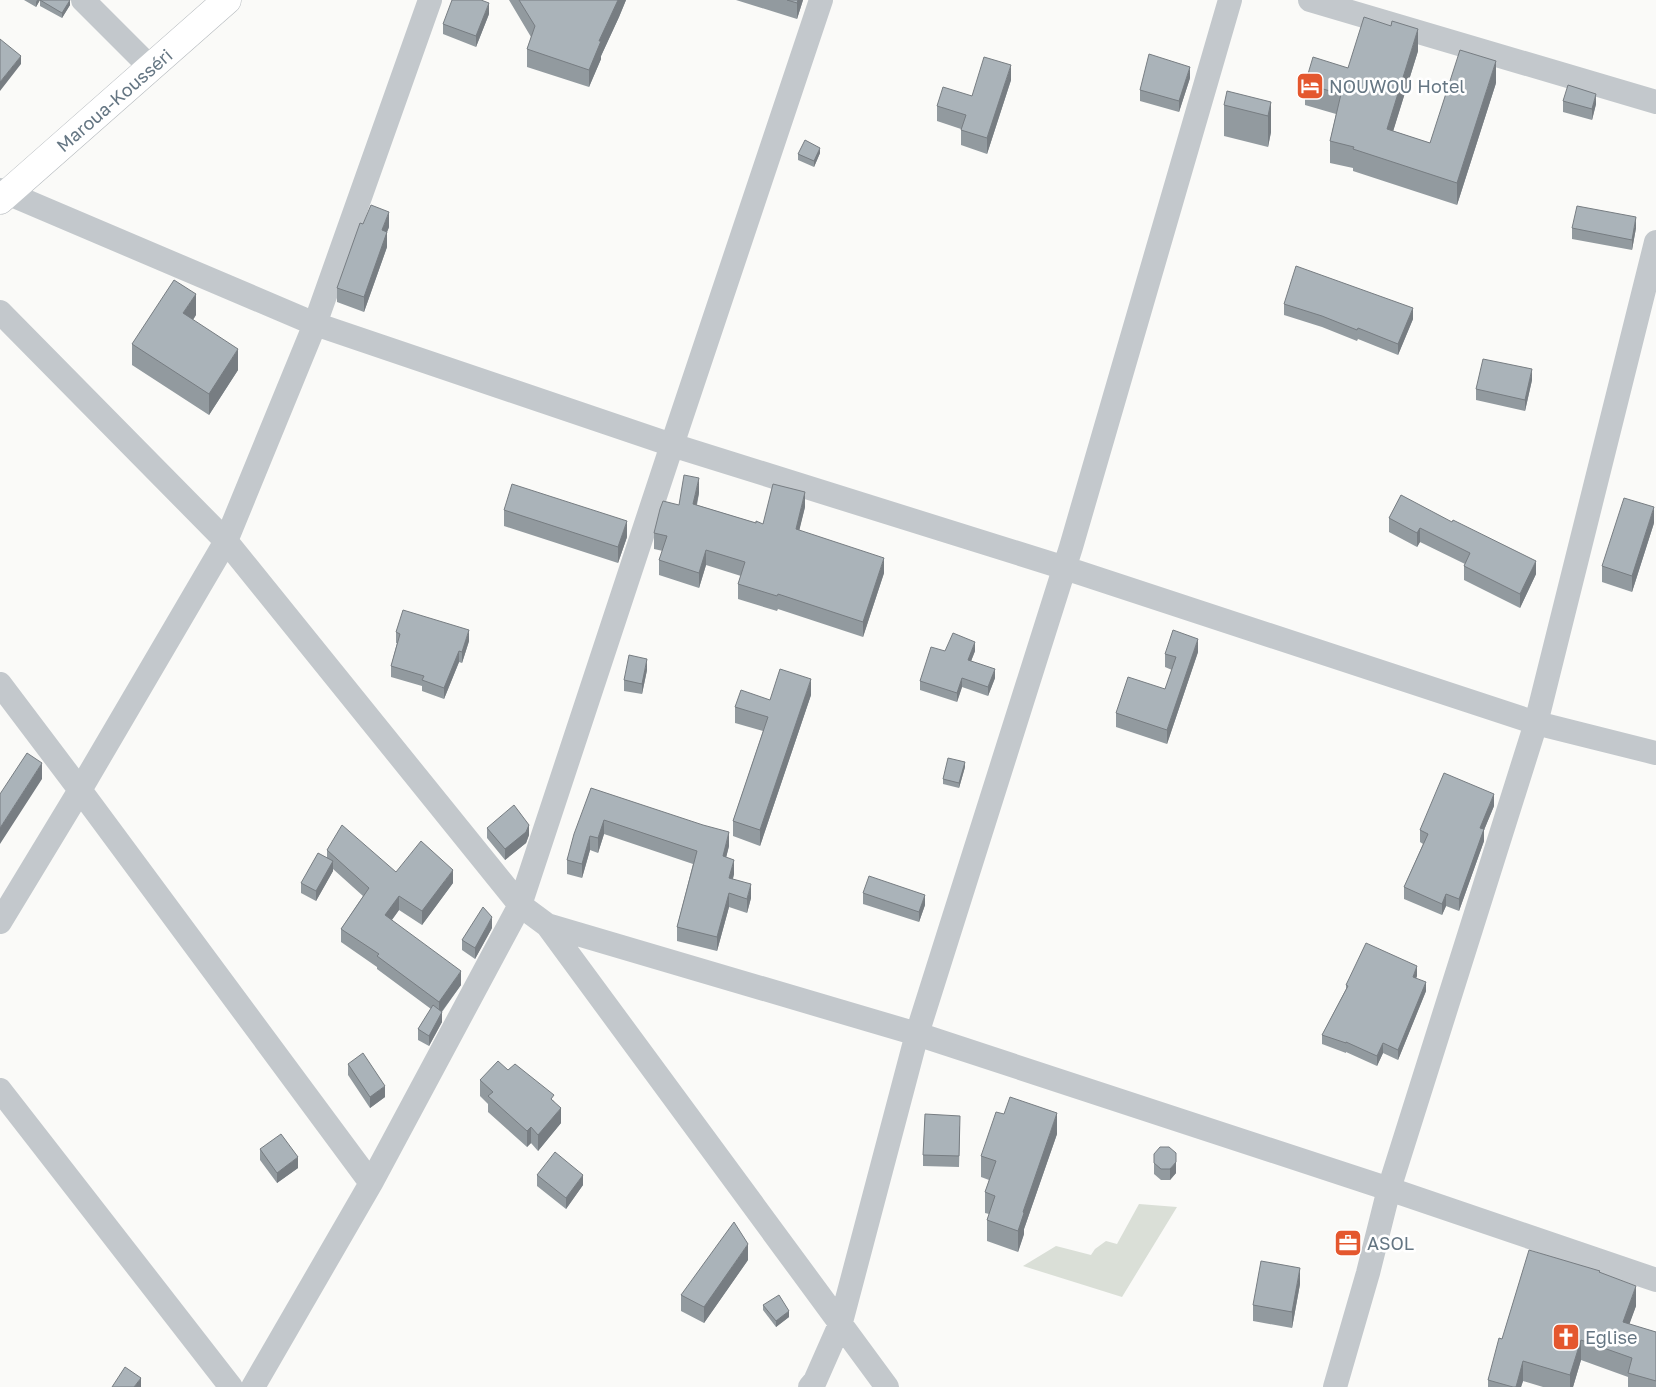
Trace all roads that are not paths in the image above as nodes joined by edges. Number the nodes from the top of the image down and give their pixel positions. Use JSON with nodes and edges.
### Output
{"nodes":[{"id":1,"x":83,"y":0,"type":"edge"},
{"id":2,"x":227,"y":0,"type":"edge"},
{"id":3,"x":430,"y":0,"type":"edge"},
{"id":4,"x":821,"y":0,"type":"edge"},
{"id":5,"x":1230,"y":0,"type":"edge"},
{"id":6,"x":1310,"y":0,"type":"edge"},
{"id":7,"x":151,"y":68,"type":"junction"},
{"id":8,"x":1656,"y":102,"type":"edge"},
{"id":9,"x":2,"y":194,"type":"edge"},
{"id":10,"x":1656,"y":242,"type":"edge"},
{"id":11,"x":0,"y":312,"type":"edge"},
{"id":12,"x":315,"y":324,"type":"junction"},
{"id":13,"x":672,"y":445,"type":"junction"},
{"id":14,"x":226,"y":541,"type":"junction"},
{"id":15,"x":1065,"y":568,"type":"junction"},
{"id":16,"x":0,"y":684,"type":"edge"},
{"id":17,"x":1536,"y":723,"type":"junction"},
{"id":18,"x":1656,"y":753,"type":"edge"},
{"id":19,"x":80,"y":790,"type":"junction"},
{"id":20,"x":520,"y":905,"type":"junction"},
{"id":21,"x":0,"y":922,"type":"edge"},
{"id":22,"x":548,"y":925,"type":"junction"},
{"id":23,"x":917,"y":1034,"type":"junction"},
{"id":24,"x":0,"y":1090,"type":"edge"},
{"id":25,"x":371,"y":1183,"type":"junction"},
{"id":26,"x":1389,"y":1189,"type":"junction"},
{"id":27,"x":1656,"y":1280,"type":"edge"},
{"id":28,"x":841,"y":1322,"type":"junction"},
{"id":29,"x":231,"y":1387,"type":"edge"},
{"id":30,"x":253,"y":1387,"type":"edge"},
{"id":31,"x":810,"y":1387,"type":"edge"},
{"id":32,"x":887,"y":1387,"type":"edge"},
{"id":33,"x":1334,"y":1387,"type":"edge"}],
"edges":[{"from":1,"to":7,"type":"street"},
{"from":2,"to":7,"type":"highway","name":"Maroua-Kousséri"},
{"from":3,"to":12,"type":"street"},
{"from":4,"to":13,"type":"street"},
{"from":5,"to":15,"type":"street"},
{"from":6,"to":8,"type":"street"},
{"from":7,"to":9,"type":"highway","name":"Maroua-Kousséri"},
{"from":9,"to":12,"type":"street"},
{"from":10,"to":17,"type":"street"},
{"from":11,"to":14,"type":"street"},
{"from":12,"to":13,"type":"street"},
{"from":12,"to":14,"type":"street"},
{"from":13,"to":15,"type":"street"},
{"from":13,"to":20,"type":"street"},
{"from":14,"to":19,"type":"street"},
{"from":14,"to":20,"type":"street"},
{"from":15,"to":17,"type":"street"},
{"from":15,"to":23,"type":"street"},
{"from":16,"to":19,"type":"street"},
{"from":17,"to":18,"type":"street"},
{"from":17,"to":26,"type":"street"},
{"from":19,"to":21,"type":"street"},
{"from":19,"to":25,"type":"street"},
{"from":20,"to":22,"type":"street"},
{"from":20,"to":25,"type":"street"},
{"from":22,"to":23,"type":"street"},
{"from":22,"to":28,"type":"street"},
{"from":23,"to":26,"type":"street"},
{"from":23,"to":28,"type":"street"},
{"from":24,"to":29,"type":"street"},
{"from":25,"to":30,"type":"street"},
{"from":26,"to":27,"type":"street"},
{"from":26,"to":33,"type":"street"},
{"from":28,"to":31,"type":"street"},
{"from":28,"to":32,"type":"street"}]}
